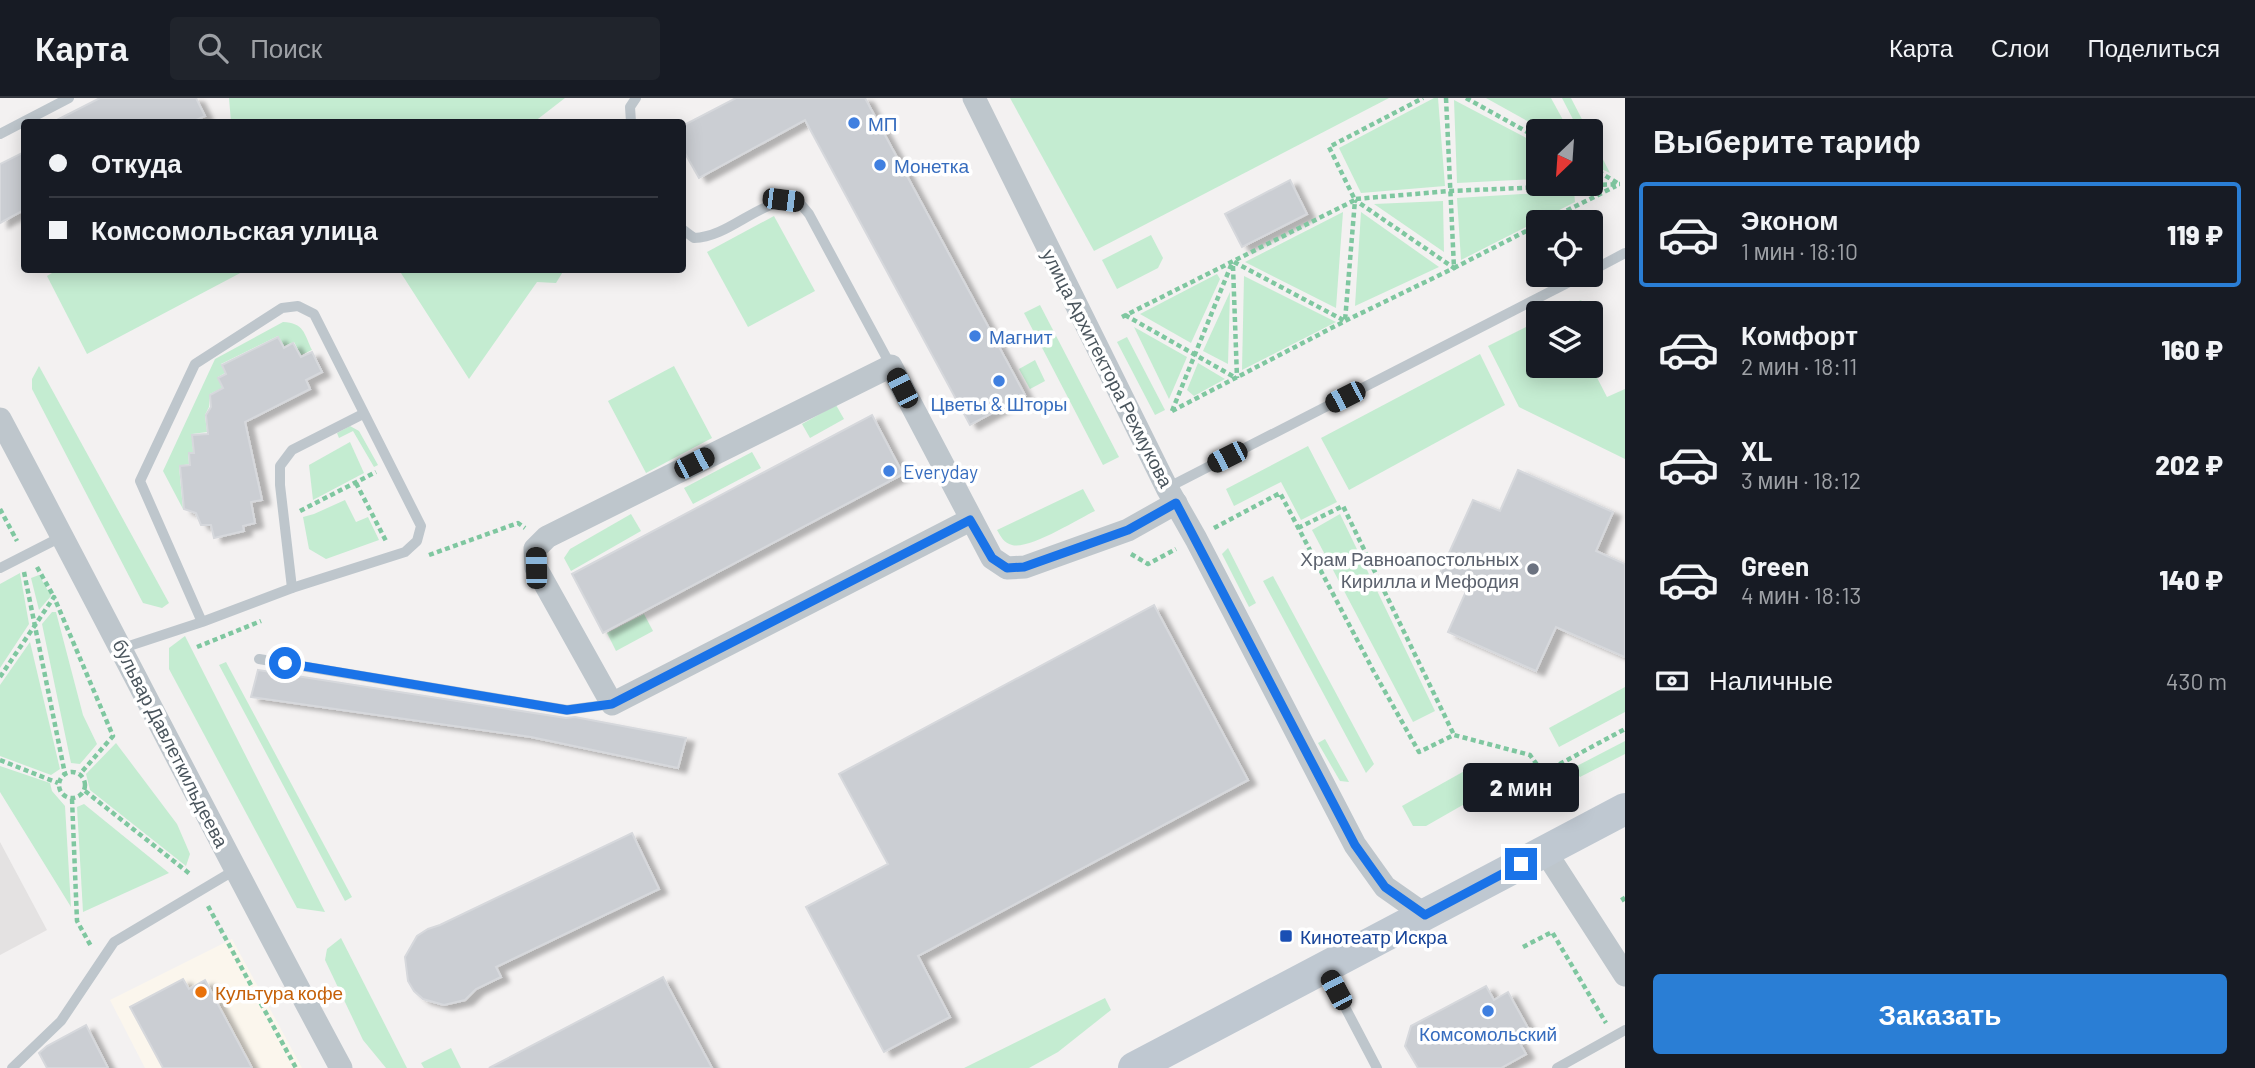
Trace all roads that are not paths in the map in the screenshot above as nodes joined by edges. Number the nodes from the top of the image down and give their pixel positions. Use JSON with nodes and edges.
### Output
{"nodes":[{"id":1,"x":69,"y":98,"type":"edge"},
{"id":2,"x":636,"y":98,"type":"edge"},
{"id":3,"x":974,"y":98,"type":"edge"},
{"id":4,"x":29,"y":119,"type":"edge"},
{"id":5,"x":631,"y":119,"type":"edge"},
{"id":6,"x":21,"y":123,"type":"edge"},
{"id":7,"x":0,"y":134,"type":"edge"},
{"id":8,"x":686,"y":232,"type":"edge"},
{"id":9,"x":1625,"y":253,"type":"edge"},
{"id":10,"x":1603,"y":265,"type":"edge"},
{"id":11,"x":1561,"y":287,"type":"edge"},
{"id":12,"x":891,"y":366,"type":"junction"},
{"id":13,"x":362,"y":414,"type":"junction"},
{"id":14,"x":0,"y":419,"type":"edge"},
{"id":15,"x":1172,"y":496,"type":"junction"},
{"id":16,"x":970,"y":520,"type":"junction"},
{"id":17,"x":62,"y":536,"type":"junction"},
{"id":18,"x":0,"y":568,"type":"edge"},
{"id":19,"x":292,"y":589,"type":"junction"},
{"id":20,"x":202,"y":622,"type":"junction"},
{"id":21,"x":123,"y":648,"type":"junction"},
{"id":22,"x":259,"y":659,"type":"dead end"},
{"id":23,"x":612,"y":704,"type":"junction"},
{"id":24,"x":1625,"y":809,"type":"edge"},
{"id":25,"x":1545,"y":851,"type":"junction"},
{"id":26,"x":235,"y":870,"type":"junction"},
{"id":27,"x":1425,"y":915,"type":"junction"},
{"id":28,"x":1325,"y":969,"type":"junction"},
{"id":29,"x":1625,"y":975,"type":"edge"},
{"id":30,"x":1620,"y":1033,"type":"edge"},
{"id":31,"x":12,"y":1068,"type":"edge"},
{"id":32,"x":341,"y":1068,"type":"edge"},
{"id":33,"x":1134,"y":1068,"type":"edge"},
{"id":34,"x":1377,"y":1068,"type":"edge"},
{"id":35,"x":1557,"y":1068,"type":"edge"}],
"edges":[{"from":1,"to":4,"type":"lane"},
{"from":2,"to":5,"type":"lane"},
{"from":3,"to":15,"type":"street","name":"улица Архитектора Рехмукова"},
{"from":6,"to":7,"type":"lane"},
{"from":8,"to":12,"type":"lane"},
{"from":9,"to":10,"type":"lane"},
{"from":11,"to":15,"type":"lane"},
{"from":12,"to":16,"type":"street"},
{"from":12,"to":23,"type":"street"},
{"from":13,"to":19,"type":"lane"},
{"from":13,"to":19,"type":"lane"},
{"from":13,"to":20,"type":"lane"},
{"from":14,"to":17,"type":"street","name":"бульвар Давлеткильдеева"},
{"from":15,"to":16,"type":"street"},
{"from":15,"to":27,"type":"street","name":"улица Архитектора Рехмукова"},
{"from":16,"to":23,"type":"street"},
{"from":17,"to":18,"type":"lane"},
{"from":17,"to":21,"type":"street","name":"бульвар Давлеткильдеева"},
{"from":19,"to":20,"type":"lane"},
{"from":20,"to":21,"type":"lane"},
{"from":21,"to":26,"type":"street","name":"бульвар Давлеткильдеева"},
{"from":22,"to":23,"type":"lane"},
{"from":24,"to":25,"type":"main road"},
{"from":25,"to":27,"type":"main road"},
{"from":25,"to":29,"type":"street"},
{"from":26,"to":31,"type":"lane"},
{"from":26,"to":32,"type":"street","name":"бульвар Давлеткильдеева"},
{"from":27,"to":28,"type":"main road"},
{"from":28,"to":33,"type":"main road"},
{"from":28,"to":34,"type":"lane"},
{"from":30,"to":35,"type":"lane"}]}
